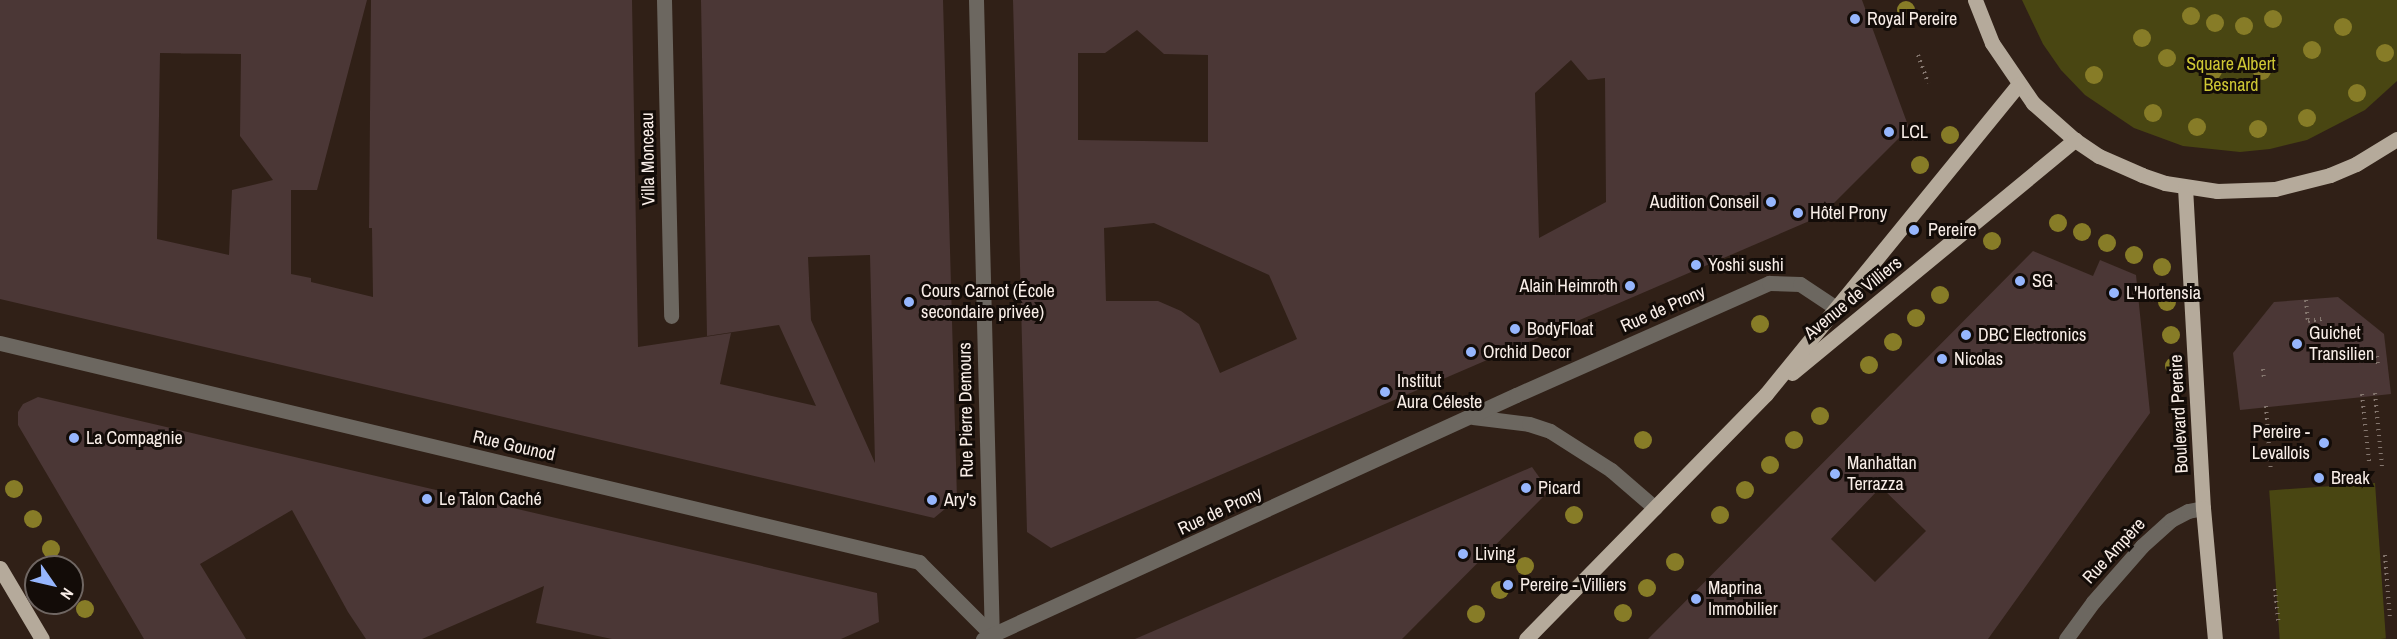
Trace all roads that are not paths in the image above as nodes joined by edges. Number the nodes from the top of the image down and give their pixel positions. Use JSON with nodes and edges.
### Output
{"nodes":[{"id":1,"x":664,"y":0,"type":"edge"},
{"id":2,"x":976,"y":0,"type":"edge"},
{"id":3,"x":1975,"y":0,"type":"edge"},
{"id":4,"x":2019,"y":84,"type":"junction"},
{"id":5,"x":2397,"y":139,"type":"edge"},
{"id":6,"x":2075,"y":140,"type":"junction"},
{"id":7,"x":2185,"y":187,"type":"junction"},
{"id":8,"x":1836,"y":308,"type":"junction"},
{"id":9,"x":671,"y":316,"type":"dead end"},
{"id":10,"x":0,"y":343,"type":"edge"},
{"id":11,"x":1766,"y":394,"type":"junction"},
{"id":12,"x":1473,"y":417,"type":"junction"},
{"id":13,"x":2203,"y":507,"type":"junction"},
{"id":14,"x":1656,"y":508,"type":"junction"},
{"id":15,"x":0,"y":568,"type":"edge"},
{"id":16,"x":989,"y":638,"type":"edge"},
{"id":17,"x":42,"y":639,"type":"edge"},
{"id":18,"x":1526,"y":639,"type":"edge"},
{"id":19,"x":2066,"y":639,"type":"edge"},
{"id":20,"x":2215,"y":639,"type":"edge"}],
"edges":[{"from":1,"to":9,"type":"street","name":"Villa Monceau"},
{"from":2,"to":16,"type":"street","name":"Rue Pierre Demours"},
{"from":3,"to":4,"type":"main road"},
{"from":4,"to":6,"type":"main road"},
{"from":4,"to":8,"type":"main road","name":"Avenue de Villiers"},
{"from":5,"to":7,"type":"main road"},
{"from":6,"to":7,"type":"main road"},
{"from":6,"to":11,"type":"main road","name":"Avenue de Villiers"},
{"from":7,"to":13,"type":"main road","name":"Boulevard Pereire"},
{"from":8,"to":11,"type":"main road","name":"Avenue de Villiers"},
{"from":8,"to":12,"type":"street","name":"Rue de Prony"},
{"from":10,"to":16,"type":"street","name":"Rue Gounod"},
{"from":11,"to":14,"type":"main road","name":"Avenue de Villiers"},
{"from":12,"to":14,"type":"street"},
{"from":12,"to":16,"type":"street","name":"Rue de Prony"},
{"from":13,"to":19,"type":"street","name":"Rue Ampère"},
{"from":13,"to":20,"type":"main road","name":"Boulevard Pereire"},
{"from":14,"to":18,"type":"main road","name":"Avenue de Villiers"},
{"from":15,"to":17,"type":"main road"}]}
